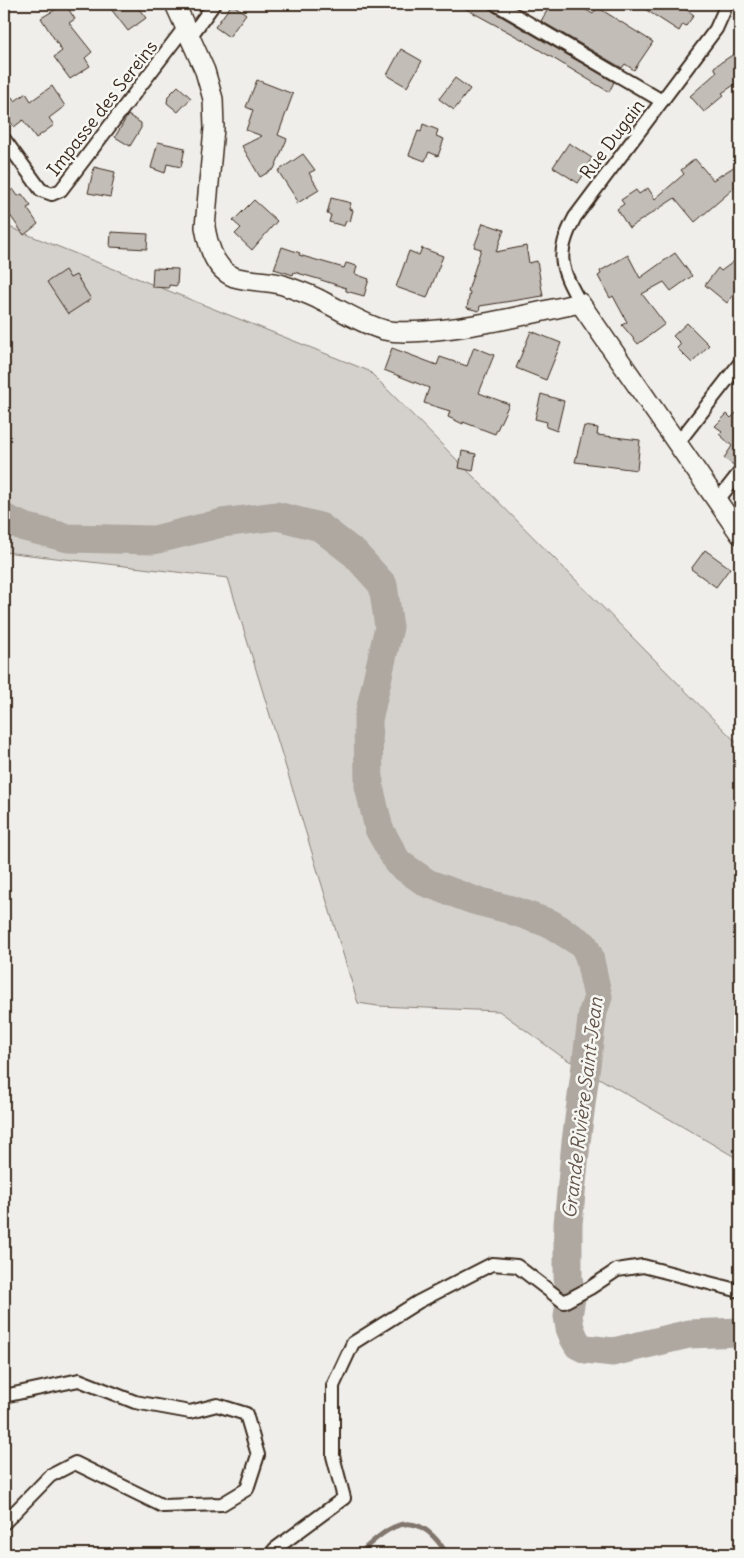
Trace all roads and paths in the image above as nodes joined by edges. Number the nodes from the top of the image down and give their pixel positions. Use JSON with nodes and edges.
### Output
{"nodes":[{"id":1,"x":175,"y":4,"type":"edge"},
{"id":2,"x":214,"y":4,"type":"edge"},
{"id":3,"x":496,"y":4,"type":"edge"},
{"id":4,"x":724,"y":4,"type":"edge"},
{"id":5,"x":188,"y":32,"type":"junction"},
{"id":6,"x":662,"y":101,"type":"junction"},
{"id":7,"x":4,"y":139,"type":"edge"},
{"id":8,"x":580,"y":303,"type":"junction"},
{"id":9,"x":740,"y":363,"type":"edge"},
{"id":10,"x":677,"y":444,"type":"junction"},
{"id":11,"x":740,"y":472,"type":"edge"},
{"id":12,"x":718,"y":500,"type":"junction"},
{"id":13,"x":740,"y":534,"type":"edge"},
{"id":14,"x":740,"y":1291,"type":"edge"},
{"id":15,"x":4,"y":1396,"type":"edge"},
{"id":16,"x":4,"y":1523,"type":"edge"},
{"id":17,"x":271,"y":1554,"type":"edge"}],
"edges":[{"from":1,"to":5,"type":"street"},
{"from":2,"to":5,"type":"street","name":"Impasse des Sereins"},
{"from":3,"to":6,"type":"street"},
{"from":4,"to":6,"type":"street","name":"Rue Dugain"},
{"from":5,"to":7,"type":"street","name":"Impasse des Sereins"},
{"from":5,"to":8,"type":"street"},
{"from":6,"to":8,"type":"street","name":"Rue Dugain"},
{"from":8,"to":10,"type":"street"},
{"from":9,"to":10,"type":"street"},
{"from":10,"to":12,"type":"street"},
{"from":11,"to":12,"type":"street"},
{"from":12,"to":13,"type":"street"},
{"from":14,"to":17,"type":"street"},
{"from":15,"to":16,"type":"street"}]}
